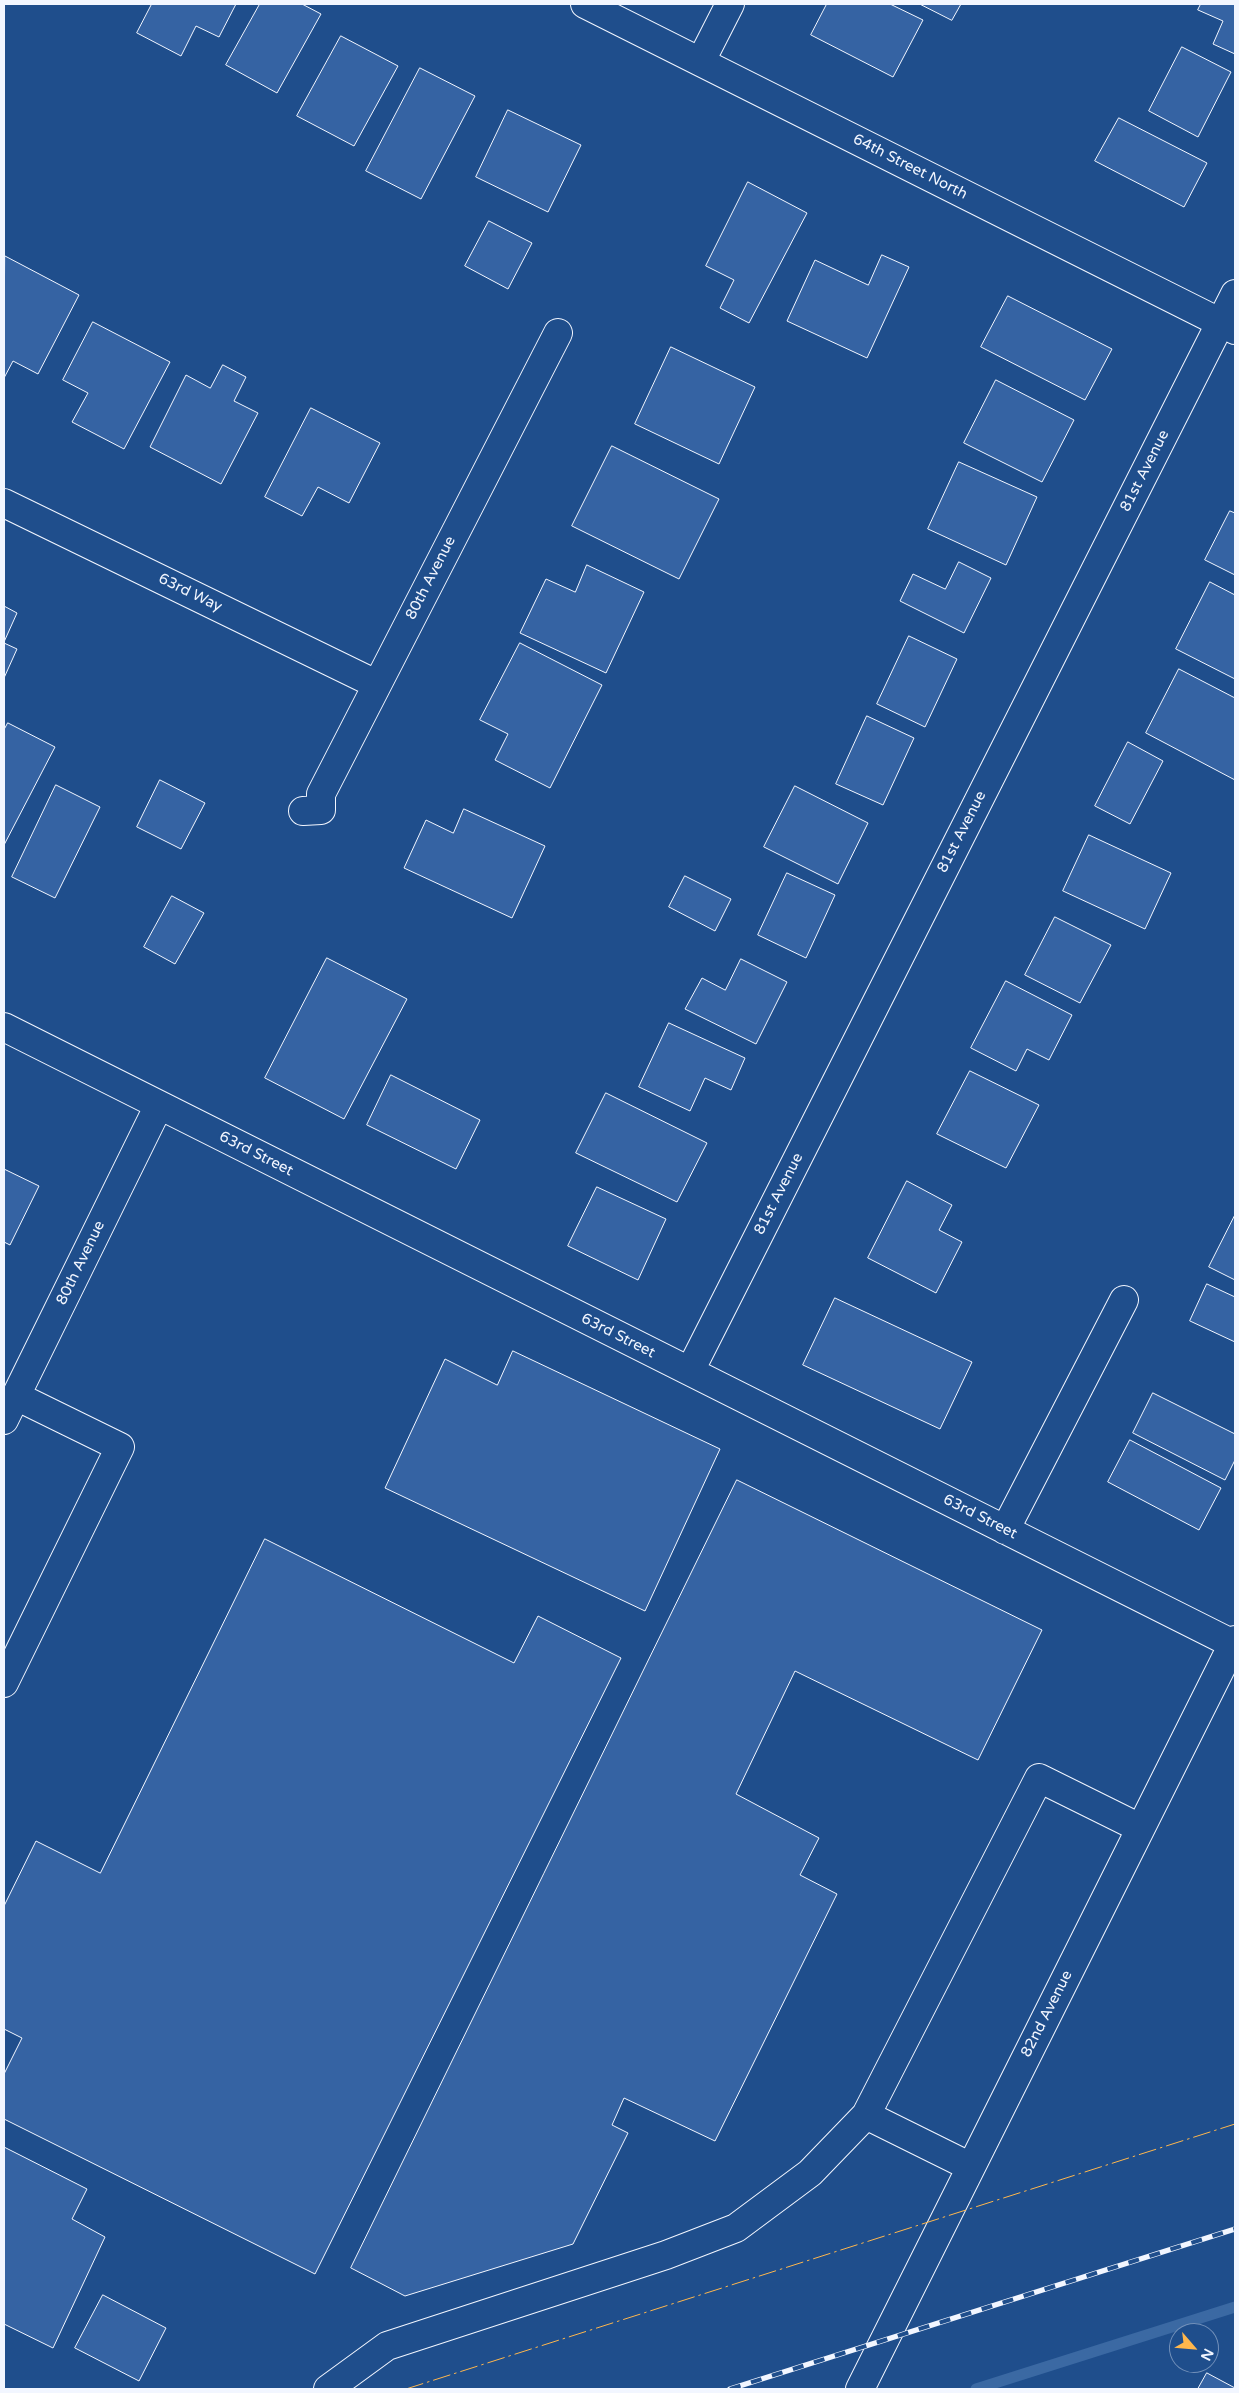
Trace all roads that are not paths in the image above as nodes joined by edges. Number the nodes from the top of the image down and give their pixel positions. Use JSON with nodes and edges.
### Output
{"nodes":[{"id":1,"x":585,"y":4,"type":"edge"},
{"id":2,"x":730,"y":4,"type":"edge"},
{"id":3,"x":701,"y":61,"type":"junction"},
{"id":4,"x":1235,"y":294,"type":"edge"},
{"id":5,"x":1228,"y":327,"type":"edge"},
{"id":6,"x":558,"y":333,"type":"dead end"},
{"id":7,"x":4,"y":503,"type":"edge"},
{"id":8,"x":376,"y":684,"type":"junction"},
{"id":9,"x":303,"y":811,"type":"dead end"},
{"id":10,"x":4,"y":1027,"type":"edge"},
{"id":11,"x":159,"y":1105,"type":"junction"},
{"id":12,"x":1124,"y":1300,"type":"dead end"},
{"id":13,"x":690,"y":1372,"type":"junction"},
{"id":14,"x":16,"y":1396,"type":"junction"},
{"id":15,"x":4,"y":1420,"type":"edge"},
{"id":16,"x":1005,"y":1530,"type":"junction"},
{"id":17,"x":1234,"y":1642,"type":"edge"},
{"id":18,"x":4,"y":1683,"type":"edge"},
{"id":19,"x":1140,"y":1828,"type":"junction"},
{"id":20,"x":866,"y":2115,"type":"junction"},
{"id":21,"x":971,"y":2166,"type":"junction"},
{"id":22,"x":328,"y":2389,"type":"edge"},
{"id":23,"x":860,"y":2389,"type":"edge"}],
"edges":[{"from":1,"to":3,"type":"street","name":"64th Street North"},
{"from":2,"to":3,"type":"street"},
{"from":3,"to":5,"type":"street","name":"64th Street North"},
{"from":4,"to":5,"type":"street","name":"81st Avenue"},
{"from":5,"to":13,"type":"street","name":"81st Avenue"},
{"from":6,"to":8,"type":"street","name":"80th Avenue"},
{"from":7,"to":8,"type":"street","name":"63rd Way"},
{"from":8,"to":9,"type":"street","name":"80th Avenue"},
{"from":10,"to":11,"type":"street","name":"63rd Street"},
{"from":11,"to":13,"type":"street","name":"63rd Street"},
{"from":11,"to":14,"type":"street","name":"80th Avenue"},
{"from":12,"to":16,"type":"street"},
{"from":13,"to":16,"type":"street","name":"63rd Street"},
{"from":14,"to":15,"type":"street","name":"80th Avenue"},
{"from":14,"to":18,"type":"street"},
{"from":16,"to":17,"type":"street","name":"63rd Street"},
{"from":17,"to":19,"type":"street","name":"82nd Avenue"},
{"from":19,"to":20,"type":"street"},
{"from":19,"to":21,"type":"street","name":"82nd Avenue"},
{"from":20,"to":21,"type":"street"},
{"from":20,"to":22,"type":"street"},
{"from":21,"to":23,"type":"street","name":"82nd Avenue"}]}
